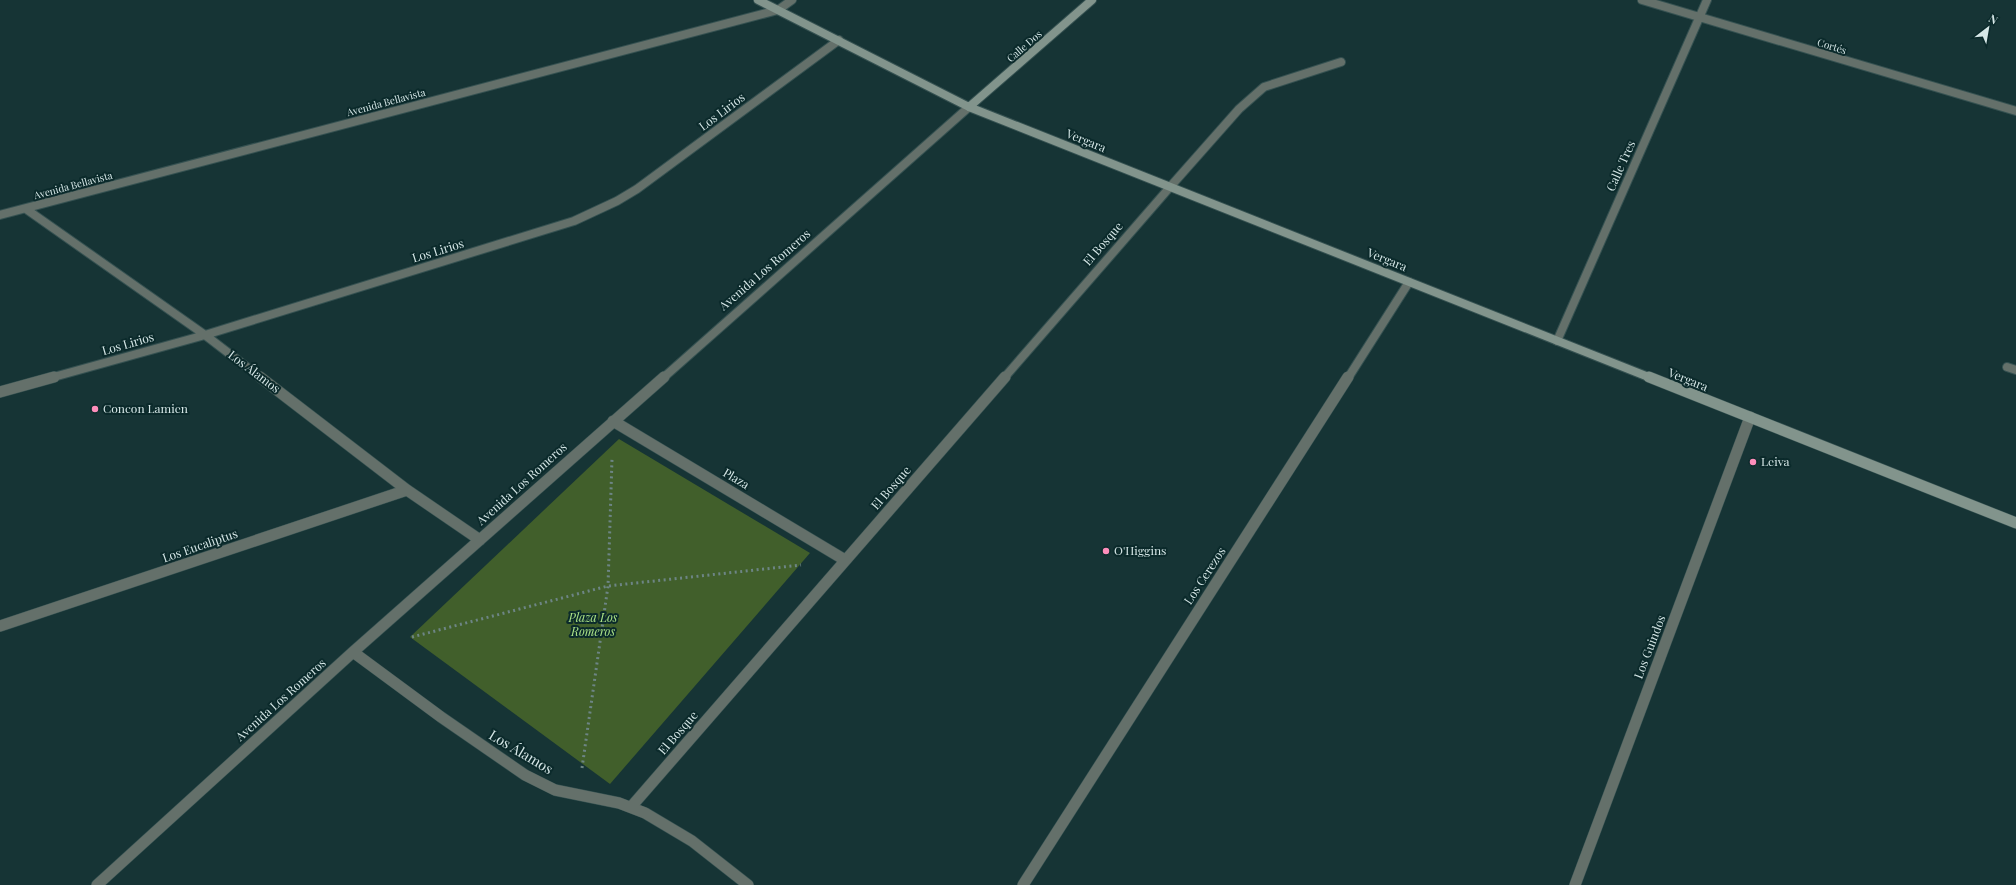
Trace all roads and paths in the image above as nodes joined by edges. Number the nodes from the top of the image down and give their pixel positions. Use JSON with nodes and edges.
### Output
{"nodes":[{"id":1,"x":758,"y":0,"type":"edge"},
{"id":2,"x":792,"y":0,"type":"edge"},
{"id":3,"x":1092,"y":0,"type":"edge"},
{"id":4,"x":1642,"y":0,"type":"edge"},
{"id":5,"x":1707,"y":0,"type":"edge"},
{"id":6,"x":778,"y":10,"type":"junction"},
{"id":7,"x":1700,"y":17,"type":"junction"},
{"id":8,"x":839,"y":40,"type":"junction"},
{"id":9,"x":1341,"y":62,"type":"dead end"},
{"id":10,"x":968,"y":107,"type":"junction"},
{"id":11,"x":2016,"y":111,"type":"edge"},
{"id":12,"x":1170,"y":187,"type":"junction"},
{"id":13,"x":26,"y":209,"type":"junction"},
{"id":14,"x":0,"y":215,"type":"edge"},
{"id":15,"x":1409,"y":282,"type":"junction"},
{"id":16,"x":205,"y":334,"type":"junction"},
{"id":17,"x":1557,"y":341,"type":"junction"},
{"id":18,"x":0,"y":392,"type":"edge"},
{"id":19,"x":1750,"y":417,"type":"junction"},
{"id":20,"x":613,"y":421,"type":"junction"},
{"id":21,"x":407,"y":490,"type":"junction"},
{"id":22,"x":2016,"y":523,"type":"edge"},
{"id":23,"x":480,"y":540,"type":"junction"},
{"id":24,"x":845,"y":560,"type":"junction"},
{"id":25,"x":608,"y":586,"type":"junction"},
{"id":26,"x":0,"y":626,"type":"edge"},
{"id":27,"x":408,"y":638,"type":"dead end"},
{"id":28,"x":354,"y":652,"type":"junction"},
{"id":29,"x":578,"y":796,"type":"junction"},
{"id":30,"x":631,"y":807,"type":"junction"},
{"id":31,"x":97,"y":885,"type":"edge"},
{"id":32,"x":748,"y":885,"type":"edge"},
{"id":33,"x":1023,"y":885,"type":"edge"},
{"id":34,"x":1575,"y":885,"type":"edge"}],
"edges":[{"from":1,"to":6,"type":"street","name":"Vergara"},
{"from":2,"to":6,"type":"street"},
{"from":3,"to":10,"type":"street","name":"Calle Dos"},
{"from":4,"to":7,"type":"street","name":"Cortés"},
{"from":5,"to":7,"type":"street","name":"Calle Tres"},
{"from":6,"to":8,"type":"street","name":"Vergara"},
{"from":6,"to":13,"type":"street","name":"Avenida Bellavista"},
{"from":7,"to":11,"type":"street","name":"Cortés"},
{"from":7,"to":17,"type":"street","name":"Calle Tres"},
{"from":8,"to":10,"type":"street","name":"Vergara"},
{"from":8,"to":16,"type":"street","name":"Los Lirios"},
{"from":9,"to":12,"type":"street","name":"El Bosque"},
{"from":10,"to":12,"type":"street","name":"Vergara"},
{"from":10,"to":20,"type":"street","name":"Avenida Los Romeros"},
{"from":12,"to":15,"type":"street","name":"Vergara"},
{"from":12,"to":24,"type":"street","name":"El Bosque"},
{"from":13,"to":14,"type":"street","name":"Avenida Bellavista"},
{"from":13,"to":16,"type":"street","name":"Los Álamos"},
{"from":15,"to":17,"type":"street","name":"Vergara"},
{"from":15,"to":33,"type":"street","name":"Los Cerezos"},
{"from":16,"to":18,"type":"street","name":"Los Lirios"},
{"from":16,"to":21,"type":"street","name":"Los Álamos"},
{"from":17,"to":19,"type":"street","name":"Vergara"},
{"from":19,"to":22,"type":"street","name":"Vergara"},
{"from":19,"to":34,"type":"street","name":"Los Guindos"},
{"from":20,"to":23,"type":"street","name":"Avenida Los Romeros"},
{"from":20,"to":24,"type":"street","name":"Plaza"},
{"from":20,"to":25,"type":"path"},
{"from":21,"to":23,"type":"street","name":"Los Álamos"},
{"from":21,"to":26,"type":"street","name":"Los Eucaliptus"},
{"from":23,"to":28,"type":"street","name":"Avenida Los Romeros"},
{"from":24,"to":25,"type":"path"},
{"from":24,"to":30,"type":"street","name":"El Bosque"},
{"from":25,"to":27,"type":"path"},
{"from":25,"to":29,"type":"path"},
{"from":28,"to":29,"type":"street","name":"Los Álamos"},
{"from":28,"to":31,"type":"street","name":"Avenida Los Romeros"},
{"from":29,"to":30,"type":"street","name":"Los Álamos"},
{"from":30,"to":32,"type":"street","name":"Los Álamos"}]}
